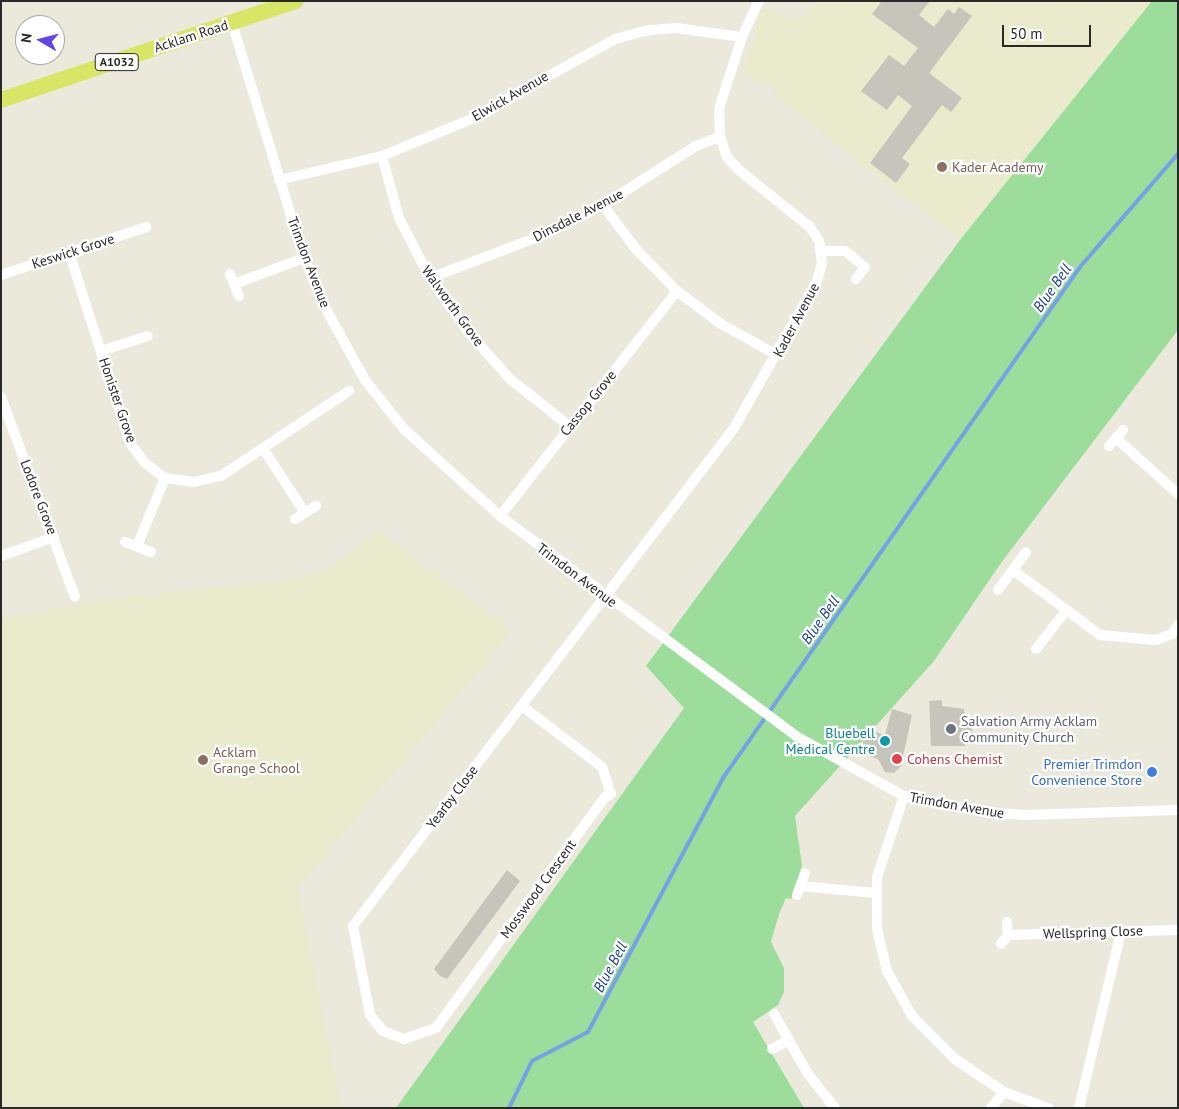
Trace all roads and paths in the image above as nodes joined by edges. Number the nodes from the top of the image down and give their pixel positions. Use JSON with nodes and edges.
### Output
{"nodes":[{"id":1,"x":296,"y":1,"type":"edge"},
{"id":2,"x":759,"y":1,"type":"edge"},
{"id":3,"x":232,"y":23,"type":"junction"},
{"id":4,"x":742,"y":36,"type":"junction"},
{"id":5,"x":1,"y":100,"type":"edge"},
{"id":6,"x":720,"y":137,"type":"junction"},
{"id":7,"x":382,"y":156,"type":"junction"},
{"id":8,"x":279,"y":180,"type":"junction"},
{"id":9,"x":602,"y":205,"type":"junction"},
{"id":10,"x":146,"y":227,"type":"dead end"},
{"id":11,"x":820,"y":251,"type":"junction"},
{"id":12,"x":70,"y":252,"type":"junction"},
{"id":13,"x":304,"y":258,"type":"junction"},
{"id":14,"x":230,"y":274,"type":"dead end"},
{"id":15,"x":1,"y":275,"type":"edge"},
{"id":16,"x":430,"y":278,"type":"junction"},
{"id":17,"x":856,"y":279,"type":"dead end"},
{"id":18,"x":234,"y":284,"type":"junction"},
{"id":19,"x":677,"y":291,"type":"junction"},
{"id":20,"x":239,"y":296,"type":"dead end"},
{"id":21,"x":148,"y":336,"type":"dead end"},
{"id":22,"x":101,"y":351,"type":"junction"},
{"id":23,"x":777,"y":355,"type":"junction"},
{"id":24,"x":349,"y":391,"type":"dead end"},
{"id":25,"x":1,"y":397,"type":"edge"},
{"id":26,"x":569,"y":426,"type":"junction"},
{"id":27,"x":1116,"y":438,"type":"dead end"},
{"id":28,"x":264,"y":450,"type":"junction"},
{"id":29,"x":165,"y":478,"type":"junction"},
{"id":30,"x":1178,"y":494,"type":"edge"},
{"id":31,"x":316,"y":506,"type":"dead end"},
{"id":32,"x":305,"y":513,"type":"junction"},
{"id":33,"x":500,"y":516,"type":"junction"},
{"id":34,"x":295,"y":519,"type":"dead end"},
{"id":35,"x":54,"y":537,"type":"junction"},
{"id":36,"x":125,"y":542,"type":"dead end"},
{"id":37,"x":137,"y":546,"type":"junction"},
{"id":38,"x":150,"y":552,"type":"dead end"},
{"id":39,"x":1026,"y":552,"type":"dead end"},
{"id":40,"x":1,"y":556,"type":"edge"},
{"id":41,"x":1012,"y":570,"type":"junction"},
{"id":42,"x":998,"y":590,"type":"dead end"},
{"id":43,"x":606,"y":596,"type":"junction"},
{"id":44,"x":75,"y":598,"type":"dead end"},
{"id":45,"x":1065,"y":612,"type":"junction"},
{"id":46,"x":1178,"y":625,"type":"edge"},
{"id":47,"x":1036,"y":649,"type":"dead end"},
{"id":48,"x":522,"y":706,"type":"junction"},
{"id":49,"x":904,"y":796,"type":"junction"},
{"id":50,"x":1178,"y":810,"type":"edge"},
{"id":51,"x":805,"y":873,"type":"dead end"},
{"id":52,"x":876,"y":893,"type":"junction"},
{"id":53,"x":1007,"y":922,"type":"dead end"},
{"id":54,"x":1178,"y":930,"type":"edge"},
{"id":55,"x":1121,"y":932,"type":"junction"},
{"id":56,"x":1008,"y":935,"type":"junction"},
{"id":57,"x":1001,"y":944,"type":"dead end"},
{"id":58,"x":774,"y":1014,"type":"dead end"},
{"id":59,"x":370,"y":1015,"type":"joint"},
{"id":60,"x":789,"y":1040,"type":"junction"},
{"id":61,"x":772,"y":1050,"type":"dead end"},
{"id":62,"x":1004,"y":1092,"type":"junction"},
{"id":63,"x":835,"y":1108,"type":"edge"},
{"id":64,"x":991,"y":1108,"type":"edge"},
{"id":65,"x":1048,"y":1108,"type":"edge"},
{"id":66,"x":1079,"y":1108,"type":"edge"}],
"edges":[{"from":1,"to":3,"type":"main road","name":"Acklam Road","number":"A1032"},
{"from":2,"to":4,"type":"street","name":"Kader Avenue"},
{"from":3,"to":5,"type":"main road","name":"Acklam Road","number":"A1032"},
{"from":3,"to":8,"type":"street","name":"Trimdon Avenue"},
{"from":4,"to":6,"type":"street","name":"Kader Avenue"},
{"from":4,"to":7,"type":"street","name":"Elwick Avenue"},
{"from":6,"to":9,"type":"street","name":"Dinsdale Avenue"},
{"from":6,"to":11,"type":"street","name":"Kader Avenue"},
{"from":7,"to":8,"type":"street","name":"Elwick Avenue"},
{"from":7,"to":16,"type":"street","name":"Walworth Grove"},
{"from":8,"to":13,"type":"street","name":"Trimdon Avenue"},
{"from":9,"to":16,"type":"street","name":"Dinsdale Avenue"},
{"from":9,"to":19,"type":"street"},
{"from":10,"to":12,"type":"street","name":"Keswick Grove"},
{"from":11,"to":17,"type":"street"},
{"from":11,"to":23,"type":"street","name":"Kader Avenue"},
{"from":12,"to":15,"type":"street","name":"Keswick Grove"},
{"from":12,"to":22,"type":"street","name":"Honister Grove"},
{"from":13,"to":18,"type":"street"},
{"from":13,"to":33,"type":"street","name":"Trimdon Avenue"},
{"from":14,"to":18,"type":"street"},
{"from":16,"to":26,"type":"street","name":"Walworth Grove"},
{"from":18,"to":20,"type":"street"},
{"from":19,"to":23,"type":"street"},
{"from":19,"to":26,"type":"street","name":"Cassop Grove"},
{"from":21,"to":22,"type":"street"},
{"from":22,"to":29,"type":"street","name":"Honister Grove"},
{"from":23,"to":43,"type":"street","name":"Kader Avenue"},
{"from":24,"to":28,"type":"street","name":"Honister Grove"},
{"from":25,"to":35,"type":"street","name":"Lodore Grove"},
{"from":26,"to":33,"type":"street","name":"Cassop Grove"},
{"from":27,"to":30,"type":"street"},
{"from":28,"to":29,"type":"street","name":"Honister Grove"},
{"from":28,"to":32,"type":"street"},
{"from":29,"to":37,"type":"street"},
{"from":31,"to":32,"type":"street"},
{"from":32,"to":34,"type":"street"},
{"from":33,"to":43,"type":"street","name":"Trimdon Avenue"},
{"from":35,"to":40,"type":"street"},
{"from":35,"to":44,"type":"street","name":"Lodore Grove"},
{"from":36,"to":37,"type":"street"},
{"from":37,"to":38,"type":"street"},
{"from":39,"to":41,"type":"street"},
{"from":41,"to":42,"type":"street"},
{"from":41,"to":45,"type":"street"},
{"from":43,"to":48,"type":"street","name":"Yearby Close"},
{"from":43,"to":49,"type":"street","name":"Trimdon Avenue"},
{"from":45,"to":46,"type":"street"},
{"from":45,"to":47,"type":"street"},
{"from":48,"to":59,"type":"street","name":"Yearby Close"},
{"from":48,"to":59,"type":"street","name":"Mosswood Crescent"},
{"from":49,"to":50,"type":"street","name":"Trimdon Avenue"},
{"from":49,"to":52,"type":"street"},
{"from":51,"to":52,"type":"street"},
{"from":52,"to":62,"type":"street"},
{"from":53,"to":56,"type":"street"},
{"from":54,"to":55,"type":"street","name":"Wellspring Close"},
{"from":55,"to":56,"type":"street","name":"Wellspring Close"},
{"from":55,"to":66,"type":"street"},
{"from":56,"to":57,"type":"street"},
{"from":58,"to":60,"type":"street"},
{"from":60,"to":61,"type":"street"},
{"from":60,"to":63,"type":"street"},
{"from":62,"to":64,"type":"street"},
{"from":62,"to":65,"type":"street"}]}
